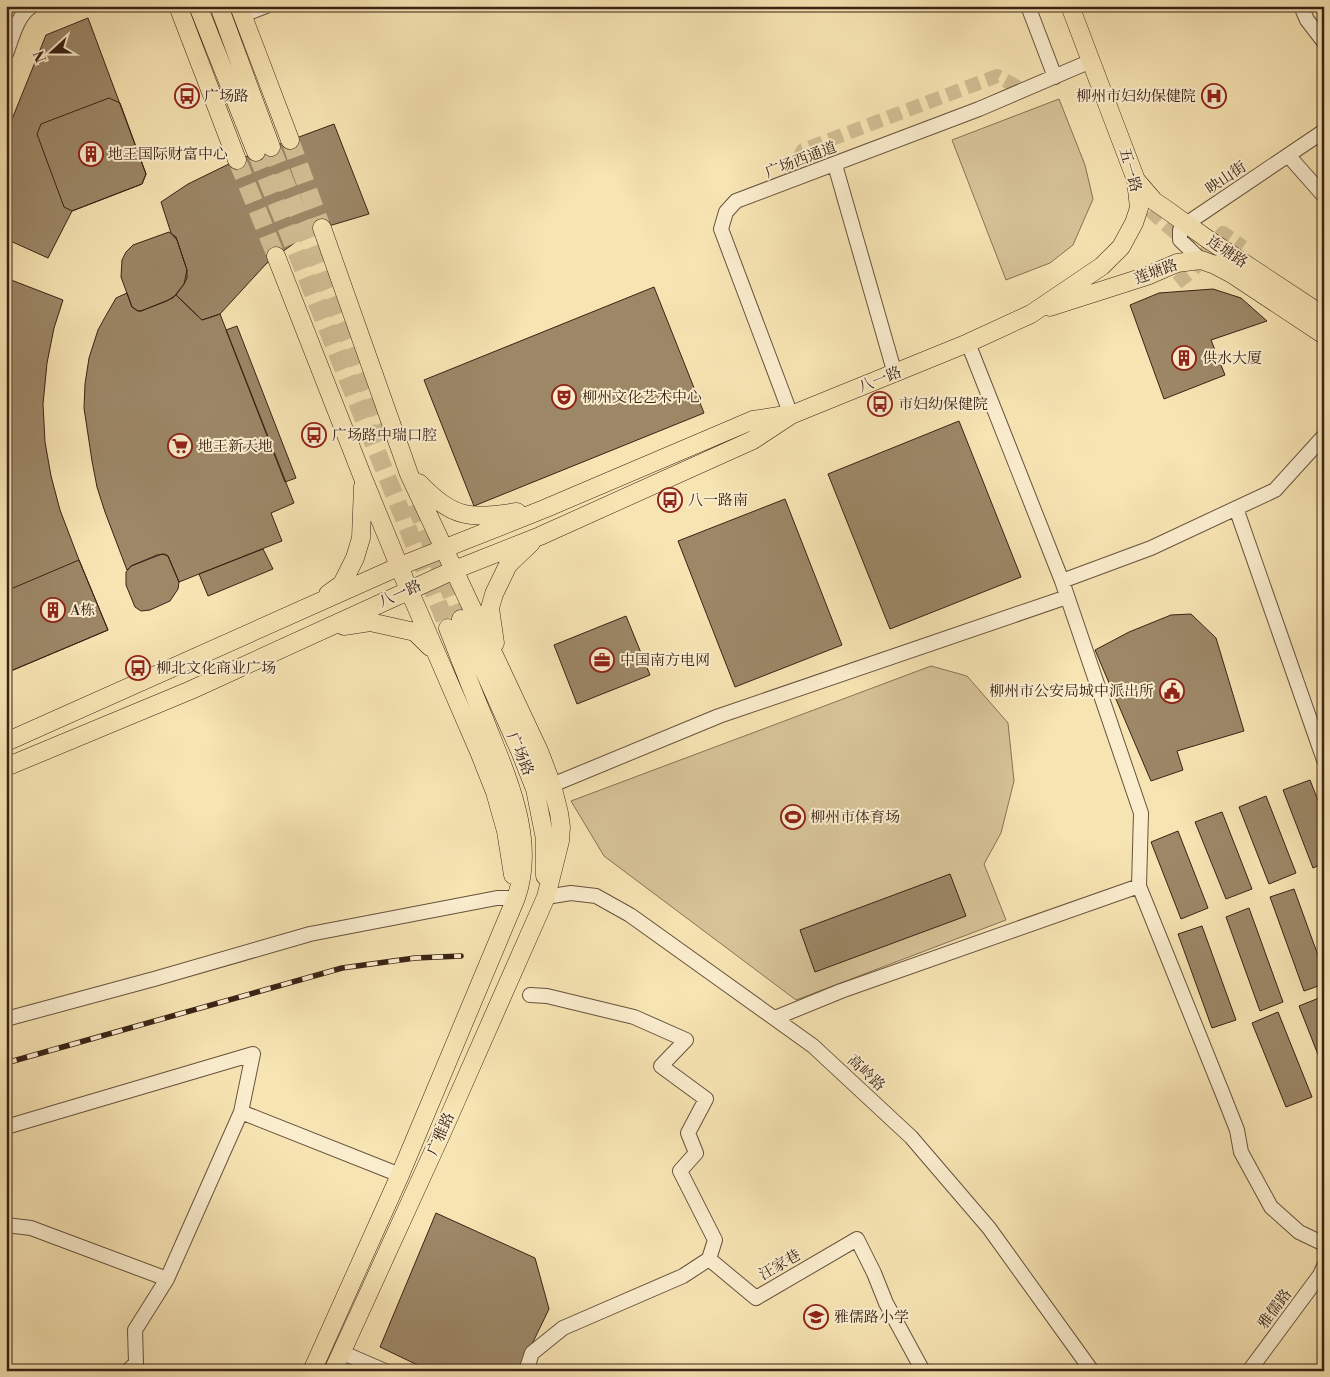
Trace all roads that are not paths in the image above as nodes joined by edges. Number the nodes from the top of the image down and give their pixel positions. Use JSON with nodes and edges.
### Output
{"nodes":[{"id":1,"x":32,"y":6,"type":"edge"},
{"id":2,"x":178,"y":6,"type":"edge"},
{"id":3,"x":198,"y":6,"type":"edge"},
{"id":4,"x":219,"y":6,"type":"edge"},
{"id":5,"x":266,"y":6,"type":"edge"},
{"id":6,"x":1028,"y":6,"type":"edge"},
{"id":7,"x":1070,"y":6,"type":"edge"},
{"id":8,"x":1301,"y":6,"type":"edge"},
{"id":9,"x":241,"y":11,"type":"edge"},
{"id":10,"x":1324,"y":42,"type":"edge"},
{"id":11,"x":6,"y":54,"type":"edge"},
{"id":12,"x":1091,"y":61,"type":"junction"},
{"id":13,"x":1055,"y":77,"type":"junction"},
{"id":14,"x":1324,"y":131,"type":"edge"},
{"id":15,"x":290,"y":140,"type":"tunnel mouth"},
{"id":16,"x":1290,"y":155,"type":"junction"},
{"id":17,"x":237,"y":160,"type":"tunnel mouth"},
{"id":18,"x":835,"y":164,"type":"junction"},
{"id":19,"x":1136,"y":180,"type":"junction"},
{"id":20,"x":1324,"y":196,"type":"edge"},
{"id":21,"x":1186,"y":224,"type":"junction"},
{"id":22,"x":322,"y":228,"type":"tunnel mouth"},
{"id":23,"x":276,"y":256,"type":"tunnel mouth"},
{"id":24,"x":1201,"y":260,"type":"junction"},
{"id":25,"x":1031,"y":314,"type":"junction"},
{"id":26,"x":1324,"y":316,"type":"edge"},
{"id":27,"x":1324,"y":335,"type":"edge"},
{"id":28,"x":968,"y":343,"type":"junction"},
{"id":29,"x":895,"y":374,"type":"junction"},
{"id":30,"x":791,"y":415,"type":"junction"},
{"id":31,"x":1324,"y":436,"type":"edge"},
{"id":32,"x":409,"y":474,"type":"junction"},
{"id":33,"x":363,"y":478,"type":"junction"},
{"id":34,"x":1236,"y":508,"type":"junction"},
{"id":35,"x":544,"y":509,"type":"junction"},
{"id":36,"x":540,"y":536,"type":"junction"},
{"id":37,"x":444,"y":547,"type":"junction"},
{"id":38,"x":400,"y":566,"type":"junction"},
{"id":39,"x":454,"y":570,"type":"junction"},
{"id":40,"x":1062,"y":581,"type":"junction"},
{"id":41,"x":409,"y":590,"type":"junction"},
{"id":42,"x":1067,"y":597,"type":"junction"},
{"id":43,"x":307,"y":608,"type":"junction"},
{"id":44,"x":321,"y":630,"type":"junction"},
{"id":45,"x":437,"y":654,"type":"junction"},
{"id":46,"x":499,"y":668,"type":"junction"},
{"id":47,"x":6,"y":742,"type":"edge"},
{"id":48,"x":1324,"y":760,"type":"edge"},
{"id":49,"x":6,"y":767,"type":"edge"},
{"id":50,"x":552,"y":785,"type":"junction"},
{"id":51,"x":1139,"y":886,"type":"junction"},
{"id":52,"x":546,"y":897,"type":"junction"},
{"id":53,"x":516,"y":898,"type":"junction"},
{"id":54,"x":530,"y":994,"type":"dead end"},
{"id":55,"x":775,"y":1018,"type":"junction"},
{"id":56,"x":6,"y":1019,"type":"edge"},
{"id":57,"x":241,"y":1112,"type":"junction"},
{"id":58,"x":6,"y":1127,"type":"edge"},
{"id":59,"x":400,"y":1175,"type":"junction"},
{"id":60,"x":6,"y":1225,"type":"edge"},
{"id":61,"x":1324,"y":1244,"type":"edge"},
{"id":62,"x":708,"y":1260,"type":"junction"},
{"id":63,"x":1324,"y":1266,"type":"edge"},
{"id":64,"x":167,"y":1279,"type":"junction"},
{"id":65,"x":341,"y":1352,"type":"junction"},
{"id":66,"x":128,"y":1371,"type":"edge"},
{"id":67,"x":312,"y":1371,"type":"edge"},
{"id":68,"x":333,"y":1371,"type":"edge"},
{"id":69,"x":385,"y":1371,"type":"edge"},
{"id":70,"x":526,"y":1371,"type":"edge"},
{"id":71,"x":923,"y":1371,"type":"edge"},
{"id":72,"x":1092,"y":1371,"type":"edge"},
{"id":73,"x":1249,"y":1371,"type":"edge"}],
"edges":[{"from":1,"to":11,"type":"street"},
{"from":2,"to":17,"type":"main road"},
{"from":3,"to":4,"type":"main road"},
{"from":5,"to":9,"type":"street"},
{"from":6,"to":13,"type":"street"},
{"from":7,"to":12,"type":"main road","name":"五一路"},
{"from":8,"to":10,"type":"street"},
{"from":9,"to":15,"type":"main road"},
{"from":12,"to":13,"type":"street","name":"广场西通道"},
{"from":12,"to":19,"type":"main road","name":"五一路"},
{"from":13,"to":18,"type":"street","name":"广场西通道"},
{"from":14,"to":16,"type":"street","name":"映山街"},
{"from":16,"to":20,"type":"street"},
{"from":16,"to":21,"type":"street","name":"映山街"},
{"from":18,"to":29,"type":"street"},
{"from":18,"to":30,"type":"street","name":"广场西通道"},
{"from":19,"to":21,"type":"main road","name":"连塘路"},
{"from":19,"to":25,"type":"main road","name":"五一路"},
{"from":21,"to":24,"type":"street"},
{"from":21,"to":26,"type":"main road","name":"连塘路"},
{"from":22,"to":32,"type":"main road"},
{"from":23,"to":33,"type":"main road"},
{"from":24,"to":25,"type":"main road","name":"莲塘路"},
{"from":24,"to":27,"type":"main road","name":"莲塘路"},
{"from":25,"to":28,"type":"main road","name":"五一路"},
{"from":28,"to":29,"type":"main road","name":"八一路"},
{"from":28,"to":40,"type":"street"},
{"from":29,"to":30,"type":"main road","name":"八一路"},
{"from":30,"to":35,"type":"main road","name":"八一路"},
{"from":30,"to":36,"type":"main road","name":"八一路"},
{"from":31,"to":34,"type":"street"},
{"from":32,"to":35,"type":"main road"},
{"from":32,"to":37,"type":"main road"},
{"from":33,"to":38,"type":"main road"},
{"from":33,"to":43,"type":"main road"},
{"from":34,"to":40,"type":"street"},
{"from":34,"to":48,"type":"street"},
{"from":35,"to":37,"type":"main road","name":"八一路"},
{"from":36,"to":39,"type":"main road","name":"八一路"},
{"from":36,"to":46,"type":"main road"},
{"from":37,"to":38,"type":"main road","name":"八一路"},
{"from":37,"to":39,"type":"main road"},
{"from":38,"to":41,"type":"main road"},
{"from":38,"to":43,"type":"main road","name":"八一路"},
{"from":39,"to":41,"type":"main road","name":"八一路"},
{"from":39,"to":46,"type":"main road"},
{"from":40,"to":42,"type":"street"},
{"from":41,"to":44,"type":"main road","name":"八一路"},
{"from":41,"to":45,"type":"main road"},
{"from":42,"to":50,"type":"street"},
{"from":42,"to":51,"type":"street"},
{"from":43,"to":47,"type":"main road","name":"八一路"},
{"from":44,"to":45,"type":"main road"},
{"from":44,"to":49,"type":"main road","name":"八一路"},
{"from":45,"to":53,"type":"main road"},
{"from":46,"to":50,"type":"main road","name":"广雅路"},
{"from":50,"to":52,"type":"main road","name":"广雅路"},
{"from":51,"to":55,"type":"street"},
{"from":51,"to":61,"type":"street"},
{"from":52,"to":53,"type":"main road","name":"广场路"},
{"from":52,"to":55,"type":"street","name":"高岭路"},
{"from":52,"to":65,"type":"main road","name":"广雅路"},
{"from":53,"to":56,"type":"street"},
{"from":53,"to":59,"type":"main road","name":"广雅路"},
{"from":54,"to":62,"type":"street"},
{"from":55,"to":72,"type":"street","name":"高岭路"},
{"from":57,"to":58,"type":"street"},
{"from":57,"to":59,"type":"street"},
{"from":57,"to":64,"type":"street"},
{"from":59,"to":67,"type":"main road","name":"广雅路"},
{"from":60,"to":64,"type":"street"},
{"from":62,"to":70,"type":"street"},
{"from":62,"to":71,"type":"street","name":"汪家巷"},
{"from":63,"to":73,"type":"street","name":"雅儒路"},
{"from":64,"to":66,"type":"street"},
{"from":65,"to":68,"type":"main road","name":"广雅路"},
{"from":65,"to":69,"type":"street"}]}
